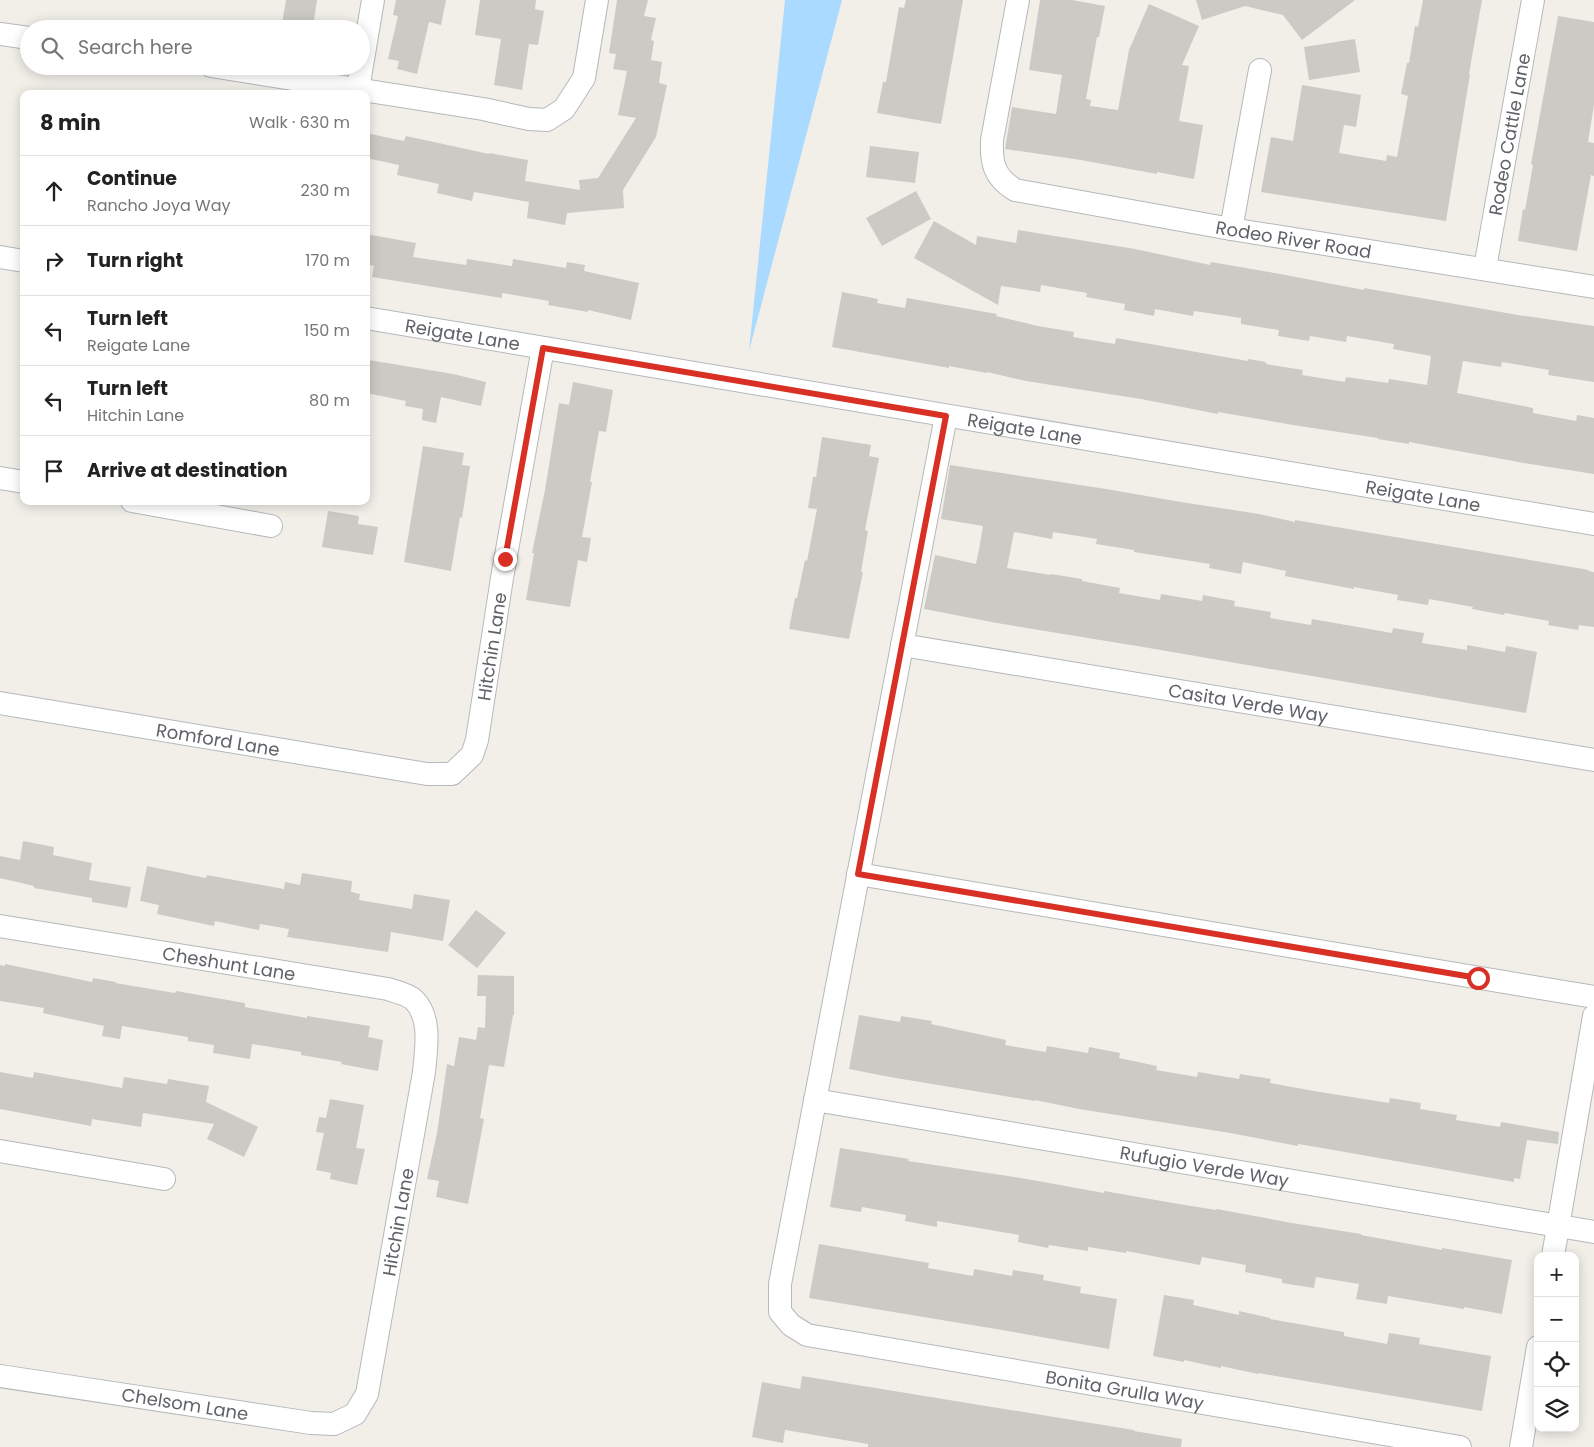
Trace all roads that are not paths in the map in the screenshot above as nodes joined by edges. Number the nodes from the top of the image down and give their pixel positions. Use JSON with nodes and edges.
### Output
{"nodes":[{"id":1,"x":374,"y":0,"type":"edge"},
{"id":2,"x":597,"y":0,"type":"edge"},
{"id":3,"x":1018,"y":0,"type":"edge"},
{"id":4,"x":1534,"y":0,"type":"edge"},
{"id":5,"x":370,"y":22,"type":"edge"},
{"id":6,"x":0,"y":34,"type":"edge"},
{"id":7,"x":20,"y":37,"type":"edge"},
{"id":8,"x":1260,"y":70,"type":"dead end"},
{"id":9,"x":269,"y":75,"type":"edge"},
{"id":10,"x":361,"y":75,"type":"edge"},
{"id":11,"x":358,"y":89,"type":"junction"},
{"id":12,"x":364,"y":90,"type":"edge"},
{"id":13,"x":370,"y":91,"type":"edge"},
{"id":14,"x":1231,"y":229,"type":"junction"},
{"id":15,"x":0,"y":257,"type":"edge"},
{"id":16,"x":20,"y":260,"type":"edge"},
{"id":17,"x":1485,"y":268,"type":"junction"},
{"id":18,"x":1594,"y":287,"type":"edge"},
{"id":19,"x":370,"y":319,"type":"edge"},
{"id":20,"x":543,"y":348,"type":"junction"},
{"id":21,"x":946,"y":416,"type":"junction"},
{"id":22,"x":0,"y":478,"type":"edge"},
{"id":23,"x":20,"y":481,"type":"edge"},
{"id":24,"x":154,"y":505,"type":"edge"},
{"id":25,"x":1594,"y":524,"type":"edge"},
{"id":26,"x":271,"y":526,"type":"dead end"},
{"id":27,"x":902,"y":645,"type":"junction"},
{"id":28,"x":0,"y":703,"type":"edge"},
{"id":29,"x":1594,"y":760,"type":"edge"},
{"id":30,"x":437,"y":774,"type":"joint"},
{"id":31,"x":858,"y":874,"type":"junction"},
{"id":32,"x":0,"y":926,"type":"edge"},
{"id":33,"x":1594,"y":997,"type":"edge"},
{"id":34,"x":1594,"y":1016,"type":"edge"},
{"id":35,"x":427,"y":1040,"type":"joint"},
{"id":36,"x":815,"y":1100,"type":"junction"},
{"id":37,"x":0,"y":1151,"type":"edge"},
{"id":38,"x":164,"y":1179,"type":"dead end"},
{"id":39,"x":1558,"y":1226,"type":"junction"},
{"id":40,"x":1594,"y":1232,"type":"edge"},
{"id":41,"x":1554,"y":1252,"type":"edge"},
{"id":42,"x":1534,"y":1370,"type":"edge"},
{"id":43,"x":0,"y":1376,"type":"edge"},
{"id":44,"x":362,"y":1402,"type":"joint"},
{"id":45,"x":1460,"y":1447,"type":"edge"},
{"id":46,"x":1521,"y":1447,"type":"edge"}],
"edges":[{"from":1,"to":5,"type":"street"},
{"from":2,"to":13,"type":"street"},
{"from":3,"to":14,"type":"street","name":"Rodeo River Road"},
{"from":4,"to":17,"type":"street","name":"Rodeo Cattle Lane"},
{"from":6,"to":7,"type":"street"},
{"from":8,"to":14,"type":"street"},
{"from":9,"to":11,"type":"street"},
{"from":10,"to":11,"type":"street"},
{"from":11,"to":12,"type":"street"},
{"from":14,"to":17,"type":"street","name":"Rodeo River Road"},
{"from":15,"to":16,"type":"street"},
{"from":17,"to":18,"type":"street","name":"Rodeo River Road"},
{"from":19,"to":20,"type":"street","name":"Reigate Lane"},
{"from":20,"to":21,"type":"street","name":"Reigate Lane"},
{"from":20,"to":30,"type":"street","name":"Hitchin Lane"},
{"from":21,"to":25,"type":"street","name":"Reigate Lane"},
{"from":21,"to":27,"type":"street"},
{"from":22,"to":23,"type":"street"},
{"from":24,"to":26,"type":"street"},
{"from":27,"to":29,"type":"street","name":"Casita Verde Way"},
{"from":27,"to":31,"type":"street"},
{"from":28,"to":30,"type":"street","name":"Romford Lane"},
{"from":31,"to":33,"type":"street"},
{"from":31,"to":36,"type":"street"},
{"from":32,"to":35,"type":"street","name":"Cheshunt Lane"},
{"from":34,"to":39,"type":"street"},
{"from":35,"to":44,"type":"street","name":"Hitchin Lane"},
{"from":36,"to":39,"type":"street","name":"Rufugio Verde Way"},
{"from":36,"to":45,"type":"street","name":"Bonita Grulla Way"},
{"from":37,"to":38,"type":"street"},
{"from":39,"to":40,"type":"street","name":"Rufugio Verde Way"},
{"from":39,"to":41,"type":"street"},
{"from":42,"to":46,"type":"street"},
{"from":43,"to":44,"type":"street","name":"Chelsom Lane"}]}
